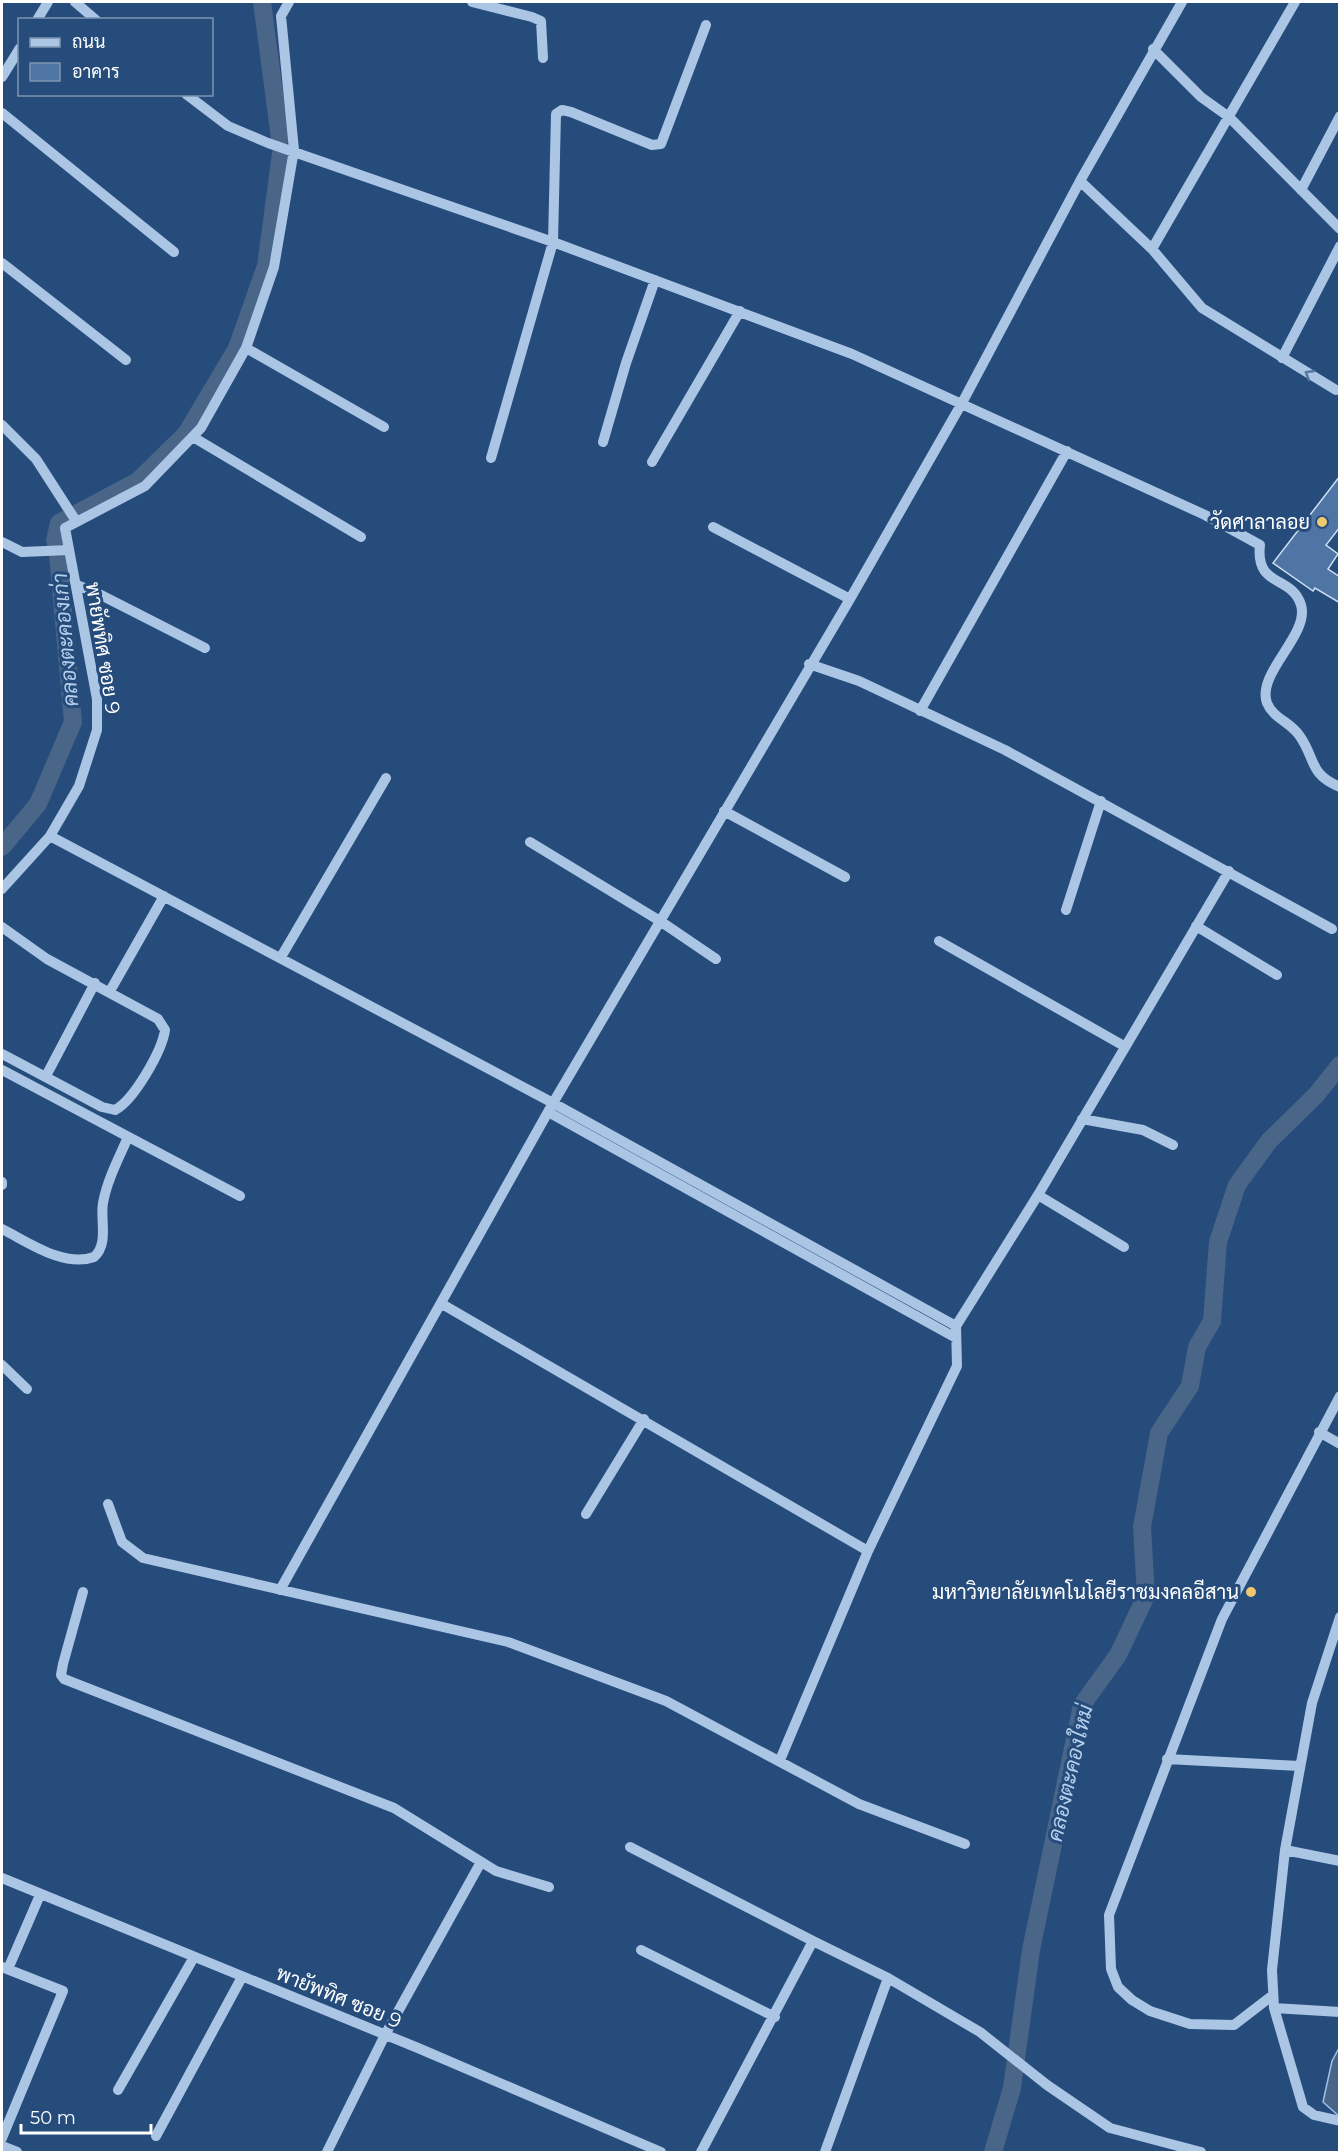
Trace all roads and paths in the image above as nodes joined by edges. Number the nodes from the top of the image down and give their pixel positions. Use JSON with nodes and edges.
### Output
{"nodes":[{"id":1,"x":48,"y":2,"type":"edge"},
{"id":2,"x":75,"y":2,"type":"edge"},
{"id":3,"x":289,"y":2,"type":"edge"},
{"id":4,"x":472,"y":2,"type":"edge"},
{"id":5,"x":1182,"y":2,"type":"edge"},
{"id":6,"x":1295,"y":2,"type":"edge"},
{"id":7,"x":38,"y":18,"type":"edge"},
{"id":8,"x":94,"y":18,"type":"edge"},
{"id":9,"x":706,"y":24,"type":"dead end"},
{"id":10,"x":1153,"y":49,"type":"junction"},
{"id":11,"x":18,"y":51,"type":"edge"},
{"id":12,"x":543,"y":58,"type":"dead end"},
{"id":13,"x":2,"y":77,"type":"edge"},
{"id":14,"x":189,"y":96,"type":"edge"},
{"id":15,"x":2,"y":113,"type":"edge"},
{"id":16,"x":1340,"y":116,"type":"edge"},
{"id":17,"x":1229,"y":117,"type":"junction"},
{"id":18,"x":294,"y":150,"type":"junction"},
{"id":19,"x":1080,"y":181,"type":"junction"},
{"id":20,"x":1301,"y":190,"type":"junction"},
{"id":21,"x":1340,"y":229,"type":"edge"},
{"id":22,"x":553,"y":242,"type":"junction"},
{"id":23,"x":1340,"y":246,"type":"edge"},
{"id":24,"x":1152,"y":249,"type":"junction"},
{"id":25,"x":174,"y":252,"type":"dead end"},
{"id":26,"x":2,"y":263,"type":"edge"},
{"id":27,"x":655,"y":280,"type":"junction"},
{"id":28,"x":740,"y":311,"type":"junction"},
{"id":29,"x":246,"y":348,"type":"junction"},
{"id":30,"x":1282,"y":358,"type":"junction"},
{"id":31,"x":126,"y":360,"type":"dead end"},
{"id":32,"x":1336,"y":390,"type":"dead end"},
{"id":33,"x":962,"y":403,"type":"junction"},
{"id":34,"x":2,"y":425,"type":"edge"},
{"id":35,"x":384,"y":427,"type":"dead end"},
{"id":36,"x":193,"y":437,"type":"junction"},
{"id":37,"x":603,"y":442,"type":"dead end"},
{"id":38,"x":1068,"y":451,"type":"junction"},
{"id":39,"x":491,"y":458,"type":"dead end"},
{"id":40,"x":652,"y":462,"type":"dead end"},
{"id":41,"x":76,"y":521,"type":"junction"},
{"id":42,"x":713,"y":527,"type":"dead end"},
{"id":43,"x":361,"y":537,"type":"dead end"},
{"id":44,"x":2,"y":542,"type":"edge"},
{"id":45,"x":69,"y":550,"type":"junction"},
{"id":46,"x":75,"y":584,"type":"junction"},
{"id":47,"x":850,"y":599,"type":"junction"},
{"id":48,"x":205,"y":648,"type":"dead end"},
{"id":49,"x":810,"y":664,"type":"junction"},
{"id":50,"x":920,"y":711,"type":"junction"},
{"id":51,"x":386,"y":778,"type":"dead end"},
{"id":52,"x":1340,"y":787,"type":"edge"},
{"id":53,"x":1101,"y":801,"type":"junction"},
{"id":54,"x":724,"y":811,"type":"junction"},
{"id":55,"x":50,"y":836,"type":"junction"},
{"id":56,"x":530,"y":842,"type":"dead end"},
{"id":57,"x":1229,"y":871,"type":"junction"},
{"id":58,"x":845,"y":877,"type":"dead end"},
{"id":59,"x":2,"y":888,"type":"edge"},
{"id":60,"x":164,"y":896,"type":"junction"},
{"id":61,"x":1066,"y":910,"type":"dead end"},
{"id":62,"x":660,"y":921,"type":"junction"},
{"id":63,"x":1196,"y":926,"type":"junction"},
{"id":64,"x":2,"y":927,"type":"edge"},
{"id":65,"x":1332,"y":929,"type":"dead end"},
{"id":66,"x":939,"y":941,"type":"dead end"},
{"id":67,"x":281,"y":957,"type":"junction"},
{"id":68,"x":716,"y":958,"type":"dead end"},
{"id":69,"x":1277,"y":975,"type":"dead end"},
{"id":70,"x":95,"y":983,"type":"junction"},
{"id":71,"x":110,"y":992,"type":"junction"},
{"id":72,"x":1124,"y":1046,"type":"junction"},
{"id":73,"x":2,"y":1054,"type":"edge"},
{"id":74,"x":2,"y":1070,"type":"edge"},
{"id":75,"x":46,"y":1076,"type":"junction"},
{"id":76,"x":551,"y":1107,"type":"junction"},
{"id":77,"x":1082,"y":1119,"type":"junction"},
{"id":78,"x":128,"y":1137,"type":"junction"},
{"id":79,"x":1173,"y":1145,"type":"dead end"},
{"id":80,"x":1038,"y":1195,"type":"junction"},
{"id":81,"x":240,"y":1196,"type":"dead end"},
{"id":82,"x":2,"y":1229,"type":"edge"},
{"id":83,"x":1124,"y":1247,"type":"dead end"},
{"id":84,"x":442,"y":1304,"type":"junction"},
{"id":85,"x":956,"y":1326,"type":"junction"},
{"id":86,"x":956,"y":1338,"type":"junction"},
{"id":87,"x":2,"y":1365,"type":"edge"},
{"id":88,"x":27,"y":1389,"type":"dead end"},
{"id":89,"x":1340,"y":1396,"type":"edge"},
{"id":90,"x":644,"y":1419,"type":"junction"},
{"id":91,"x":1319,"y":1432,"type":"junction"},
{"id":92,"x":1340,"y":1444,"type":"edge"},
{"id":93,"x":108,"y":1504,"type":"dead end"},
{"id":94,"x":586,"y":1514,"type":"dead end"},
{"id":95,"x":868,"y":1551,"type":"junction"},
{"id":96,"x":280,"y":1590,"type":"junction"},
{"id":97,"x":83,"y":1592,"type":"dead end"},
{"id":98,"x":1340,"y":1617,"type":"edge"},
{"id":99,"x":780,"y":1760,"type":"junction"},
{"id":100,"x":1167,"y":1760,"type":"junction"},
{"id":101,"x":1300,"y":1766,"type":"junction"},
{"id":102,"x":964,"y":1844,"type":"dead end"},
{"id":103,"x":630,"y":1847,"type":"dead end"},
{"id":104,"x":1285,"y":1850,"type":"junction"},
{"id":105,"x":1340,"y":1861,"type":"edge"},
{"id":106,"x":481,"y":1862,"type":"junction"},
{"id":107,"x":2,"y":1878,"type":"edge"},
{"id":108,"x":549,"y":1887,"type":"dead end"},
{"id":109,"x":40,"y":1895,"type":"junction"},
{"id":110,"x":813,"y":1941,"type":"junction"},
{"id":111,"x":641,"y":1950,"type":"dead end"},
{"id":112,"x":194,"y":1957,"type":"junction"},
{"id":113,"x":5,"y":1968,"type":"edge"},
{"id":114,"x":242,"y":1977,"type":"junction"},
{"id":115,"x":888,"y":1978,"type":"junction"},
{"id":116,"x":1273,"y":1995,"type":"junction"},
{"id":117,"x":1274,"y":2008,"type":"junction"},
{"id":118,"x":1340,"y":2012,"type":"edge"},
{"id":119,"x":775,"y":2017,"type":"junction"},
{"id":120,"x":385,"y":2035,"type":"junction"},
{"id":121,"x":118,"y":2090,"type":"dead end"},
{"id":122,"x":1340,"y":2121,"type":"edge"},
{"id":123,"x":156,"y":2136,"type":"dead end"},
{"id":124,"x":2,"y":2138,"type":"edge"},
{"id":125,"x":2,"y":2146,"type":"edge"},
{"id":126,"x":17,"y":2152,"type":"edge"},
{"id":127,"x":327,"y":2152,"type":"edge"},
{"id":128,"x":661,"y":2152,"type":"edge"},
{"id":129,"x":701,"y":2152,"type":"edge"},
{"id":130,"x":825,"y":2152,"type":"edge"},
{"id":131,"x":1194,"y":2152,"type":"edge"}],
"edges":[{"from":1,"to":7,"type":"street"},
{"from":2,"to":8,"type":"street"},
{"from":3,"to":18,"type":"street"},
{"from":4,"to":12,"type":"street"},
{"from":5,"to":10,"type":"street"},
{"from":6,"to":17,"type":"street"},
{"from":9,"to":22,"type":"street"},
{"from":10,"to":17,"type":"street"},
{"from":10,"to":19,"type":"street"},
{"from":11,"to":13,"type":"street"},
{"from":14,"to":18,"type":"street"},
{"from":15,"to":25,"type":"street"},
{"from":16,"to":20,"type":"street"},
{"from":17,"to":20,"type":"street"},
{"from":17,"to":24,"type":"street"},
{"from":18,"to":22,"type":"street"},
{"from":18,"to":29,"type":"street"},
{"from":19,"to":24,"type":"street"},
{"from":19,"to":33,"type":"street"},
{"from":20,"to":21,"type":"street"},
{"from":22,"to":27,"type":"street"},
{"from":22,"to":39,"type":"street"},
{"from":23,"to":30,"type":"street"},
{"from":24,"to":30,"type":"street"},
{"from":26,"to":31,"type":"street"},
{"from":27,"to":28,"type":"street"},
{"from":27,"to":37,"type":"street"},
{"from":28,"to":33,"type":"street"},
{"from":28,"to":40,"type":"street"},
{"from":29,"to":35,"type":"street"},
{"from":29,"to":36,"type":"street"},
{"from":32,"to":30,"type":"street","one_way":true},
{"from":33,"to":38,"type":"street"},
{"from":33,"to":47,"type":"street"},
{"from":34,"to":41,"type":"street"},
{"from":36,"to":41,"type":"street"},
{"from":36,"to":43,"type":"street"},
{"from":38,"to":50,"type":"street"},
{"from":38,"to":52,"type":"street"},
{"from":41,"to":45,"type":"street","name":"พายัพทิศ ซอย 9"},
{"from":42,"to":47,"type":"street"},
{"from":44,"to":45,"type":"street"},
{"from":45,"to":46,"type":"street","name":"พายัพทิศ ซอย 9"},
{"from":46,"to":48,"type":"street"},
{"from":46,"to":55,"type":"street","name":"พายัพทิศ ซอย 9"},
{"from":47,"to":49,"type":"street"},
{"from":49,"to":50,"type":"street"},
{"from":49,"to":54,"type":"street"},
{"from":50,"to":53,"type":"street"},
{"from":51,"to":67,"type":"street"},
{"from":53,"to":57,"type":"street"},
{"from":53,"to":61,"type":"street"},
{"from":54,"to":58,"type":"street"},
{"from":54,"to":62,"type":"street"},
{"from":55,"to":59,"type":"street","name":"พายัพทิศ ซอย 9"},
{"from":55,"to":60,"type":"street"},
{"from":56,"to":62,"type":"street"},
{"from":57,"to":63,"type":"street"},
{"from":57,"to":65,"type":"street"},
{"from":60,"to":67,"type":"street"},
{"from":60,"to":71,"type":"street"},
{"from":62,"to":68,"type":"street"},
{"from":62,"to":76,"type":"street"},
{"from":63,"to":69,"type":"street"},
{"from":63,"to":72,"type":"street"},
{"from":64,"to":70,"type":"street"},
{"from":66,"to":72,"type":"street"},
{"from":67,"to":76,"type":"street"},
{"from":70,"to":71,"type":"street"},
{"from":70,"to":75,"type":"street"},
{"from":71,"to":75,"type":"street"},
{"from":72,"to":77,"type":"street"},
{"from":73,"to":75,"type":"street"},
{"from":74,"to":78,"type":"street"},
{"from":76,"to":84,"type":"street"},
{"from":76,"to":85,"type":"street"},
{"from":76,"to":86,"type":"street"},
{"from":77,"to":79,"type":"street"},
{"from":77,"to":80,"type":"street"},
{"from":78,"to":81,"type":"street"},
{"from":78,"to":82,"type":"street"},
{"from":80,"to":83,"type":"street"},
{"from":80,"to":85,"type":"street"},
{"from":84,"to":90,"type":"street"},
{"from":84,"to":96,"type":"street"},
{"from":85,"to":86,"type":"street"},
{"from":86,"to":95,"type":"street"},
{"from":87,"to":88,"type":"street"},
{"from":89,"to":91,"type":"street"},
{"from":90,"to":94,"type":"street"},
{"from":90,"to":95,"type":"street"},
{"from":91,"to":92,"type":"street"},
{"from":91,"to":100,"type":"street"},
{"from":93,"to":96,"type":"street"},
{"from":95,"to":99,"type":"street"},
{"from":96,"to":99,"type":"street"},
{"from":97,"to":106,"type":"street"},
{"from":98,"to":101,"type":"street"},
{"from":99,"to":102,"type":"street"},
{"from":100,"to":101,"type":"street"},
{"from":100,"to":116,"type":"street"},
{"from":101,"to":104,"type":"street"},
{"from":103,"to":110,"type":"street"},
{"from":104,"to":105,"type":"street"},
{"from":104,"to":116,"type":"street"},
{"from":106,"to":108,"type":"street"},
{"from":106,"to":120,"type":"street"},
{"from":107,"to":109,"type":"street","name":"พายัพทิศ ซอย 9"},
{"from":109,"to":112,"type":"street","name":"พายัพทิศ ซอย 9"},
{"from":109,"to":113,"type":"street"},
{"from":110,"to":115,"type":"street"},
{"from":110,"to":119,"type":"street"},
{"from":111,"to":119,"type":"street"},
{"from":112,"to":114,"type":"street","name":"พายัพทิศ ซอย 9"},
{"from":112,"to":121,"type":"street"},
{"from":113,"to":124,"type":"street"},
{"from":114,"to":120,"type":"street","name":"พายัพทิศ ซอย 9"},
{"from":114,"to":123,"type":"street"},
{"from":115,"to":130,"type":"street"},
{"from":115,"to":131,"type":"street"},
{"from":116,"to":117,"type":"street"},
{"from":117,"to":118,"type":"street"},
{"from":117,"to":122,"type":"street"},
{"from":119,"to":129,"type":"street"},
{"from":120,"to":127,"type":"street"},
{"from":120,"to":128,"type":"street","name":"พายัพทิศ ซอย 9"},
{"from":125,"to":126,"type":"street"}]}
